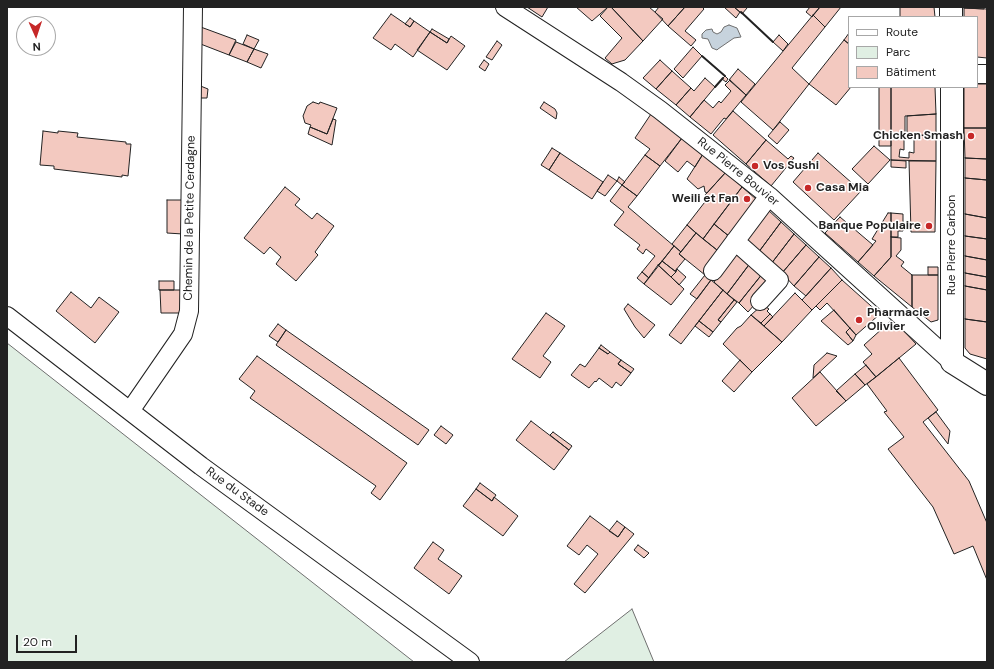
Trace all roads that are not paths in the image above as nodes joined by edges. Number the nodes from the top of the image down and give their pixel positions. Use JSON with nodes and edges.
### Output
{"nodes":[{"id":1,"x":193,"y":7,"type":"edge"},
{"id":2,"x":505,"y":7,"type":"edge"},
{"id":3,"x":952,"y":88,"type":"edge"},
{"id":4,"x":769,"y":196,"type":"junction"},
{"id":5,"x":735,"y":241,"type":"junction"},
{"id":6,"x":713,"y":270,"type":"dead end"},
{"id":7,"x":760,"y":301,"type":"dead end"},
{"id":8,"x":7,"y":316,"type":"edge"},
{"id":9,"x":952,"y":362,"type":"junction"},
{"id":10,"x":987,"y":384,"type":"edge"},
{"id":11,"x":130,"y":411,"type":"junction"},
{"id":12,"x":470,"y":662,"type":"edge"}],
"edges":[{"from":1,"to":11,"type":"street","name":"Chemin de la Petite Cerdagne"},
{"from":2,"to":4,"type":"street","name":"Rue Pierre Bouvier"},
{"from":3,"to":9,"type":"street","name":"Rue Pierre Carbon"},
{"from":4,"to":5,"type":"street"},
{"from":4,"to":9,"type":"street","name":"Rue Pierre Bouvier"},
{"from":5,"to":6,"type":"street"},
{"from":5,"to":7,"type":"street"},
{"from":8,"to":11,"type":"street","name":"Rue du Stade"},
{"from":9,"to":10,"type":"street"},
{"from":11,"to":12,"type":"street","name":"Rue du Stade"}]}
